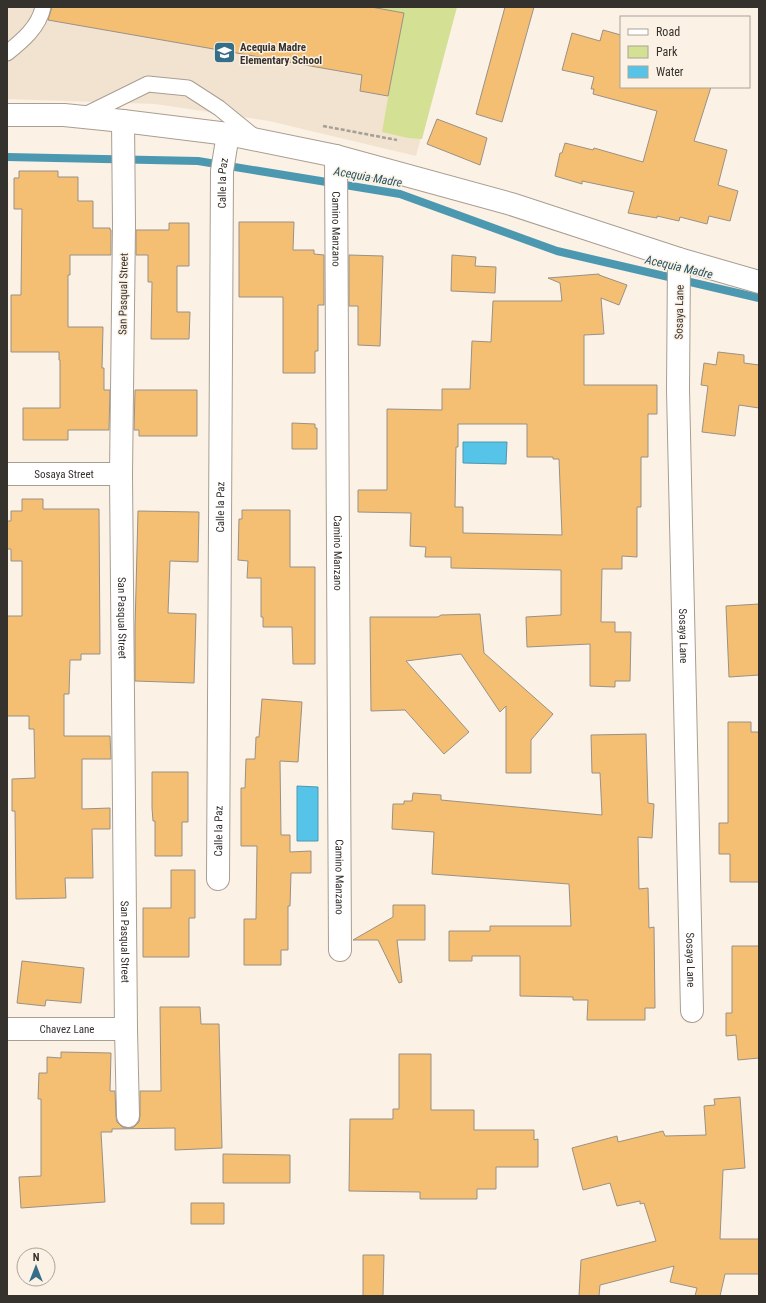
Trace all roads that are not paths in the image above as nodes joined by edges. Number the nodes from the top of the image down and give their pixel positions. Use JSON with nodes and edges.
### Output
{"nodes":[{"id":1,"x":43,"y":7,"type":"edge"},
{"id":2,"x":7,"y":53,"type":"edge"},
{"id":3,"x":7,"y":115,"type":"edge"},
{"id":4,"x":82,"y":117,"type":"junction"},
{"id":5,"x":123,"y":121,"type":"junction"},
{"id":6,"x":228,"y":134,"type":"junction"},
{"id":7,"x":259,"y":140,"type":"junction"},
{"id":8,"x":336,"y":156,"type":"junction"},
{"id":9,"x":679,"y":259,"type":"junction"},
{"id":10,"x":759,"y":282,"type":"edge"},
{"id":11,"x":7,"y":474,"type":"edge"},
{"id":12,"x":121,"y":474,"type":"junction"},
{"id":13,"x":218,"y":879,"type":"dead end"},
{"id":14,"x":340,"y":950,"type":"dead end"},
{"id":15,"x":692,"y":1011,"type":"dead end"},
{"id":16,"x":7,"y":1029,"type":"edge"},
{"id":17,"x":126,"y":1029,"type":"junction"},
{"id":18,"x":128,"y":1116,"type":"dead end"}],
"edges":[{"from":1,"to":2,"type":"lane"},
{"from":3,"to":4,"type":"street"},
{"from":4,"to":5,"type":"street"},
{"from":4,"to":7,"type":"lane"},
{"from":5,"to":6,"type":"street"},
{"from":5,"to":12,"type":"street","name":"San Pasqual Street"},
{"from":6,"to":7,"type":"street"},
{"from":6,"to":13,"type":"street","name":"Calle la Paz"},
{"from":7,"to":8,"type":"street"},
{"from":8,"to":9,"type":"street"},
{"from":8,"to":14,"type":"street","name":"Camino Manzano"},
{"from":9,"to":10,"type":"street"},
{"from":9,"to":15,"type":"street","name":"Sosaya Lane"},
{"from":11,"to":12,"type":"street","name":"Sosaya Street"},
{"from":12,"to":17,"type":"street","name":"San Pasqual Street"},
{"from":16,"to":17,"type":"street","name":"Chavez Lane"},
{"from":17,"to":18,"type":"street","name":"San Pasqual Street"}]}
